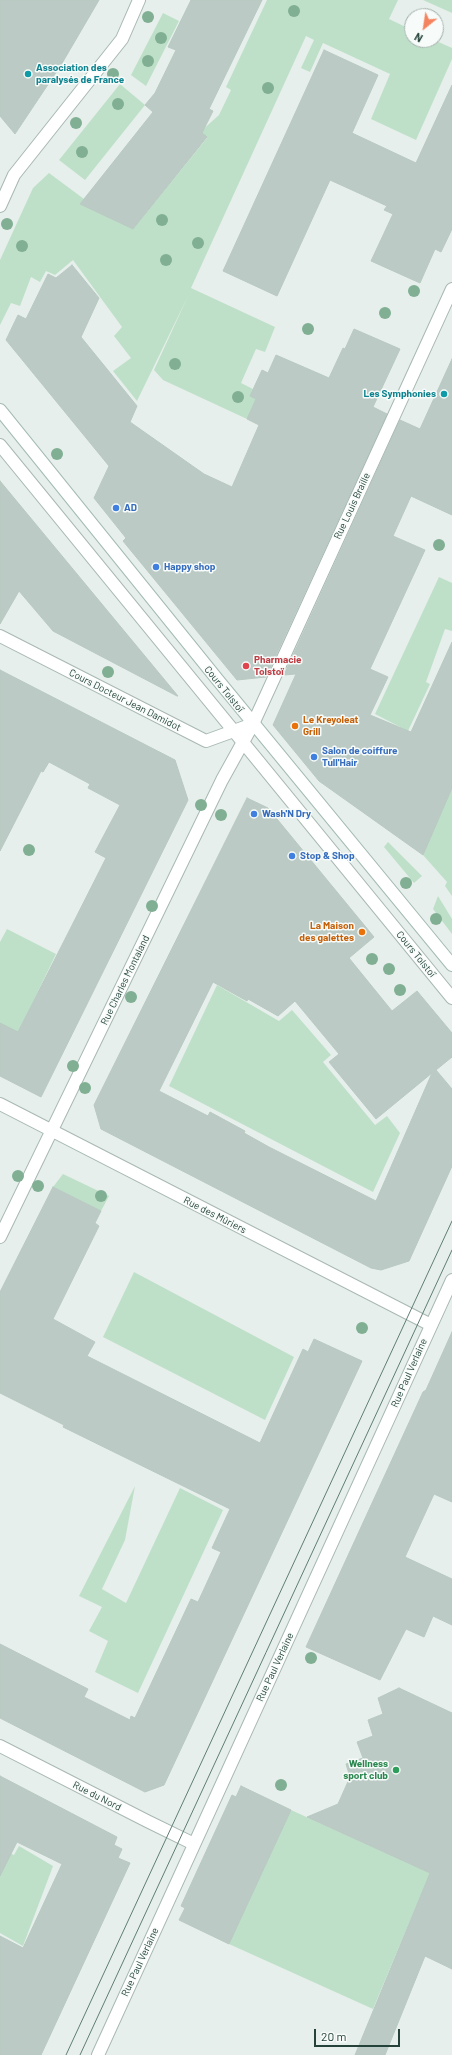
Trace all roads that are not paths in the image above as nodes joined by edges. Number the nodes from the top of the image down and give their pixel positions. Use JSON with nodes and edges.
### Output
{"nodes":[{"id":1,"x":139,"y":0,"type":"edge"},
{"id":2,"x":0,"y":206,"type":"edge"},
{"id":3,"x":452,"y":289,"type":"edge"},
{"id":4,"x":0,"y":410,"type":"edge"},
{"id":5,"x":0,"y":445,"type":"edge"},
{"id":6,"x":0,"y":636,"type":"edge"},
{"id":7,"x":253,"y":724,"type":"junction"},
{"id":8,"x":233,"y":731,"type":"junction"},
{"id":9,"x":243,"y":743,"type":"junction"},
{"id":10,"x":452,"y":965,"type":"edge"},
{"id":11,"x":452,"y":998,"type":"edge"},
{"id":12,"x":0,"y":1104,"type":"edge"},
{"id":13,"x":51,"y":1132,"type":"junction"},
{"id":14,"x":0,"y":1237,"type":"edge"},
{"id":15,"x":452,"y":1280,"type":"edge"},
{"id":16,"x":431,"y":1326,"type":"junction"},
{"id":17,"x":0,"y":1746,"type":"edge"},
{"id":18,"x":194,"y":1844,"type":"junction"},
{"id":19,"x":98,"y":2055,"type":"edge"}],
"edges":[{"from":1,"to":2,"type":"street"},
{"from":3,"to":7,"type":"street","name":"Rue Louis Braille"},
{"from":4,"to":7,"type":"street","name":"Cours Tolstoï"},
{"from":5,"to":8,"type":"street","name":"Cours Tolstoï"},
{"from":6,"to":8,"type":"street","name":"Cours Docteur Jean Damidot"},
{"from":7,"to":8,"type":"street","name":"Cours Docteur Jean Damidot"},
{"from":7,"to":9,"type":"street","name":"Rue Charles Montaland"},
{"from":7,"to":10,"type":"street","name":"Cours Tolstoï"},
{"from":8,"to":9,"type":"street","name":"Cours Tolstoï"},
{"from":9,"to":11,"type":"street","name":"Cours Tolstoï"},
{"from":9,"to":13,"type":"street","name":"Rue Charles Montaland"},
{"from":12,"to":13,"type":"street","name":"Rue des Mûriers"},
{"from":13,"to":14,"type":"street","name":"Rue Charles Montaland"},
{"from":13,"to":16,"type":"street","name":"Rue des Mûriers"},
{"from":15,"to":16,"type":"street","name":"Rue Paul Verlaine"},
{"from":16,"to":18,"type":"street","name":"Rue Paul Verlaine"},
{"from":17,"to":18,"type":"street","name":"Rue du Nord"},
{"from":18,"to":19,"type":"street","name":"Rue Paul Verlaine"}]}
